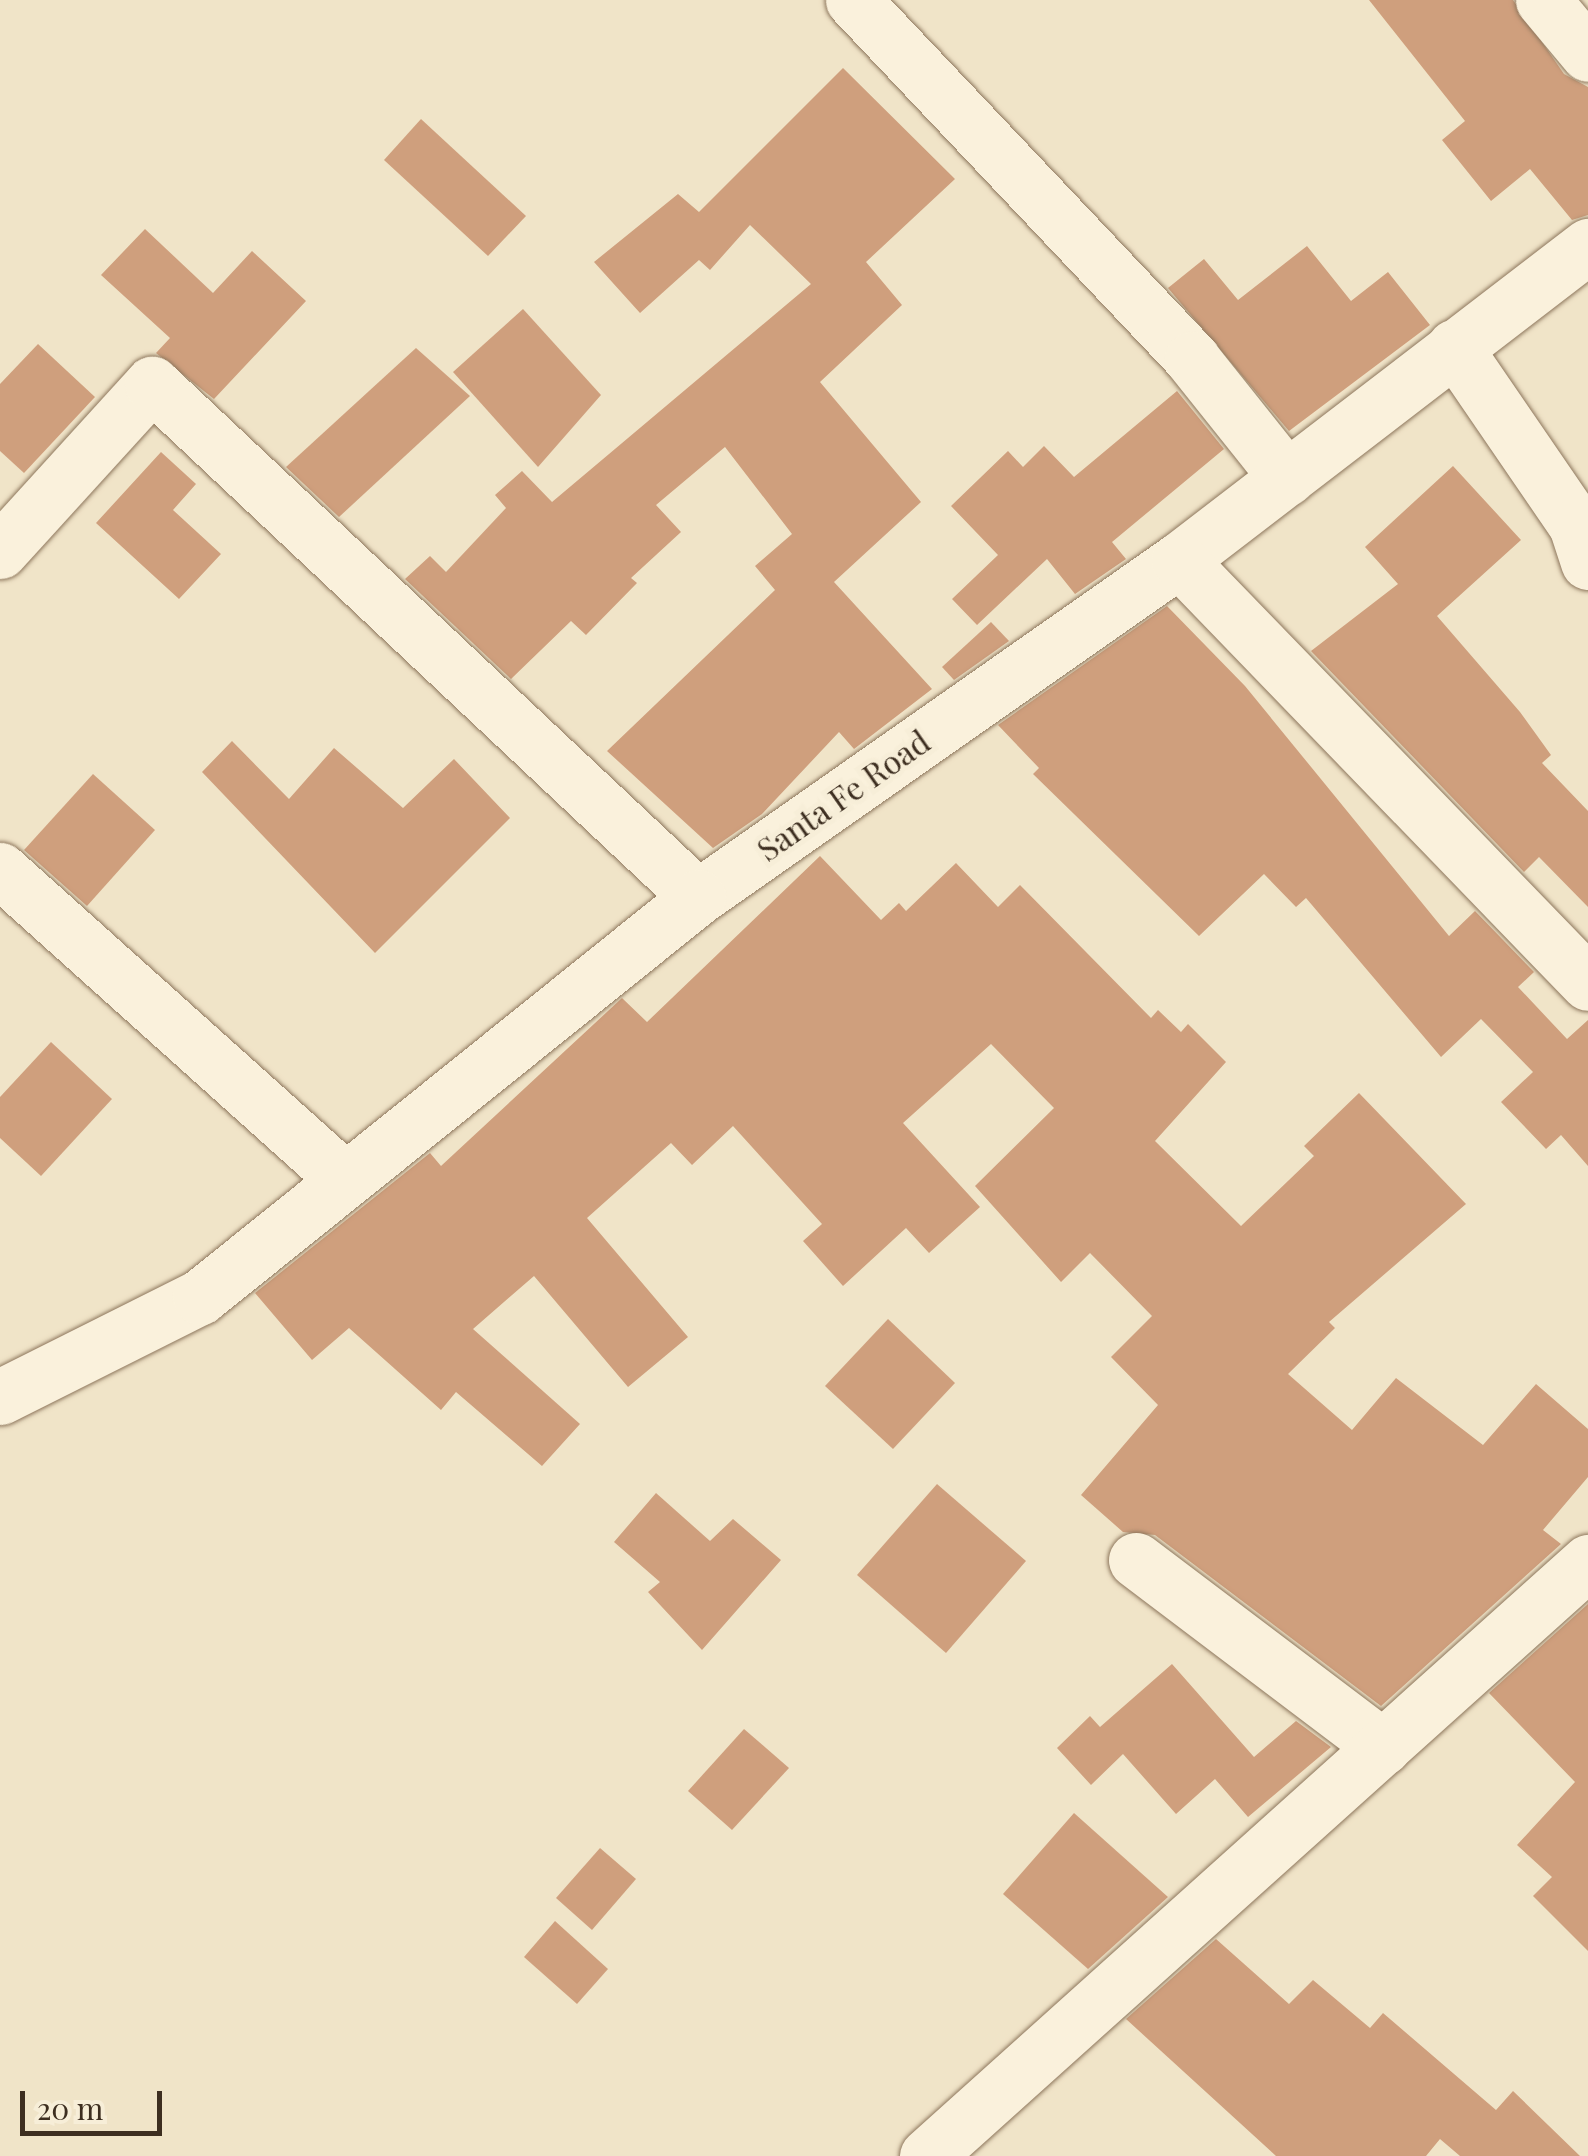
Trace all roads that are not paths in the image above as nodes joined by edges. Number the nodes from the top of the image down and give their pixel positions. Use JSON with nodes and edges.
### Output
{"nodes":[{"id":1,"x":853,"y":0,"type":"edge"},
{"id":2,"x":1542,"y":0,"type":"edge"},
{"id":3,"x":1588,"y":54,"type":"edge"},
{"id":4,"x":1588,"y":246,"type":"edge"},
{"id":5,"x":1454,"y":347,"type":"junction"},
{"id":6,"x":1287,"y":478,"type":"junction"},
{"id":7,"x":0,"y":552,"type":"edge"},
{"id":8,"x":1180,"y":560,"type":"junction"},
{"id":9,"x":1588,"y":562,"type":"edge"},
{"id":10,"x":0,"y":870,"type":"edge"},
{"id":11,"x":698,"y":897,"type":"junction"},
{"id":12,"x":1588,"y":983,"type":"edge"},
{"id":13,"x":341,"y":1176,"type":"junction"},
{"id":14,"x":0,"y":1397,"type":"edge"},
{"id":15,"x":1136,"y":1560,"type":"dead end"},
{"id":16,"x":1588,"y":1562,"type":"edge"},
{"id":17,"x":1383,"y":1747,"type":"junction"},
{"id":18,"x":941,"y":2152,"type":"edge"}],
"edges":[{"from":1,"to":6,"type":"street"},
{"from":2,"to":3,"type":"street"},
{"from":4,"to":5,"type":"street","name":"Santa Fe Road"},
{"from":5,"to":6,"type":"street","name":"Santa Fe Road"},
{"from":5,"to":9,"type":"street"},
{"from":6,"to":8,"type":"street","name":"Santa Fe Road"},
{"from":7,"to":11,"type":"street"},
{"from":8,"to":11,"type":"street","name":"Santa Fe Road"},
{"from":8,"to":12,"type":"street"},
{"from":10,"to":13,"type":"street"},
{"from":11,"to":13,"type":"street","name":"Santa Fe Road"},
{"from":13,"to":14,"type":"street","name":"Santa Fe Road"},
{"from":15,"to":17,"type":"street"},
{"from":16,"to":17,"type":"street"},
{"from":17,"to":18,"type":"street"}]}
